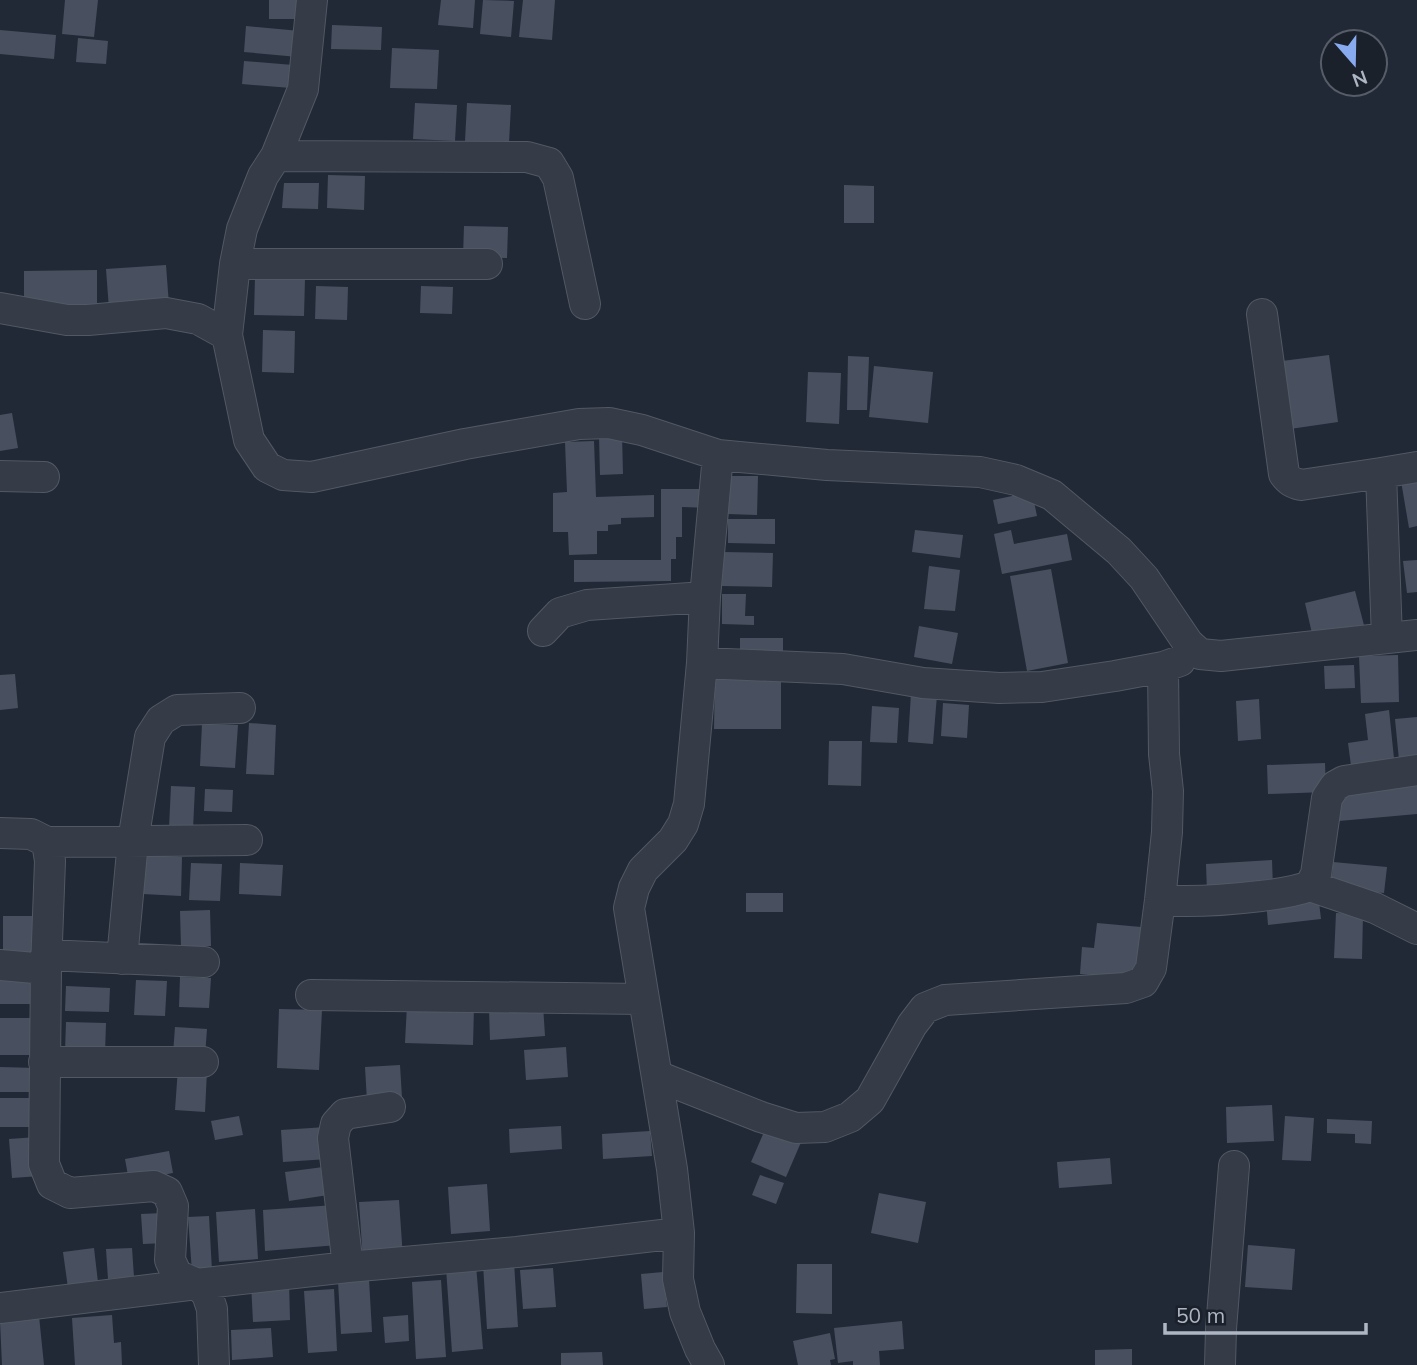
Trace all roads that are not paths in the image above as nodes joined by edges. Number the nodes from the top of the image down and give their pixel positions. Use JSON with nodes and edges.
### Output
{"nodes":[{"id":1,"x":312,"y":0,"type":"edge"},
{"id":2,"x":276,"y":156,"type":"junction"},
{"id":3,"x":235,"y":264,"type":"junction"},
{"id":4,"x":487,"y":264,"type":"dead end"},
{"id":5,"x":585,"y":304,"type":"dead end"},
{"id":6,"x":0,"y":309,"type":"edge"},
{"id":7,"x":1262,"y":314,"type":"dead end"},
{"id":8,"x":227,"y":335,"type":"junction"},
{"id":9,"x":718,"y":455,"type":"junction"},
{"id":10,"x":1417,"y":467,"type":"edge"},
{"id":11,"x":1381,"y":473,"type":"junction"},
{"id":12,"x":0,"y":476,"type":"edge"},
{"id":13,"x":44,"y":477,"type":"dead end"},
{"id":14,"x":705,"y":597,"type":"junction"},
{"id":15,"x":543,"y":631,"type":"dead end"},
{"id":16,"x":1417,"y":635,"type":"edge"},
{"id":17,"x":1387,"y":638,"type":"junction"},
{"id":18,"x":1200,"y":654,"type":"junction"},
{"id":19,"x":702,"y":663,"type":"junction"},
{"id":20,"x":1163,"y":667,"type":"junction"},
{"id":21,"x":240,"y":708,"type":"dead end"},
{"id":22,"x":1417,"y":770,"type":"edge"},
{"id":23,"x":0,"y":833,"type":"edge"},
{"id":24,"x":247,"y":840,"type":"dead end"},
{"id":25,"x":133,"y":841,"type":"junction"},
{"id":26,"x":47,"y":842,"type":"junction"},
{"id":27,"x":1310,"y":886,"type":"junction"},
{"id":28,"x":1160,"y":900,"type":"junction"},
{"id":29,"x":1417,"y":929,"type":"edge"},
{"id":30,"x":122,"y":959,"type":"junction"},
{"id":31,"x":46,"y":962,"type":"junction"},
{"id":32,"x":204,"y":962,"type":"dead end"},
{"id":33,"x":0,"y":965,"type":"edge"},
{"id":34,"x":311,"y":995,"type":"dead end"},
{"id":35,"x":643,"y":999,"type":"junction"},
{"id":36,"x":44,"y":1062,"type":"junction"},
{"id":37,"x":203,"y":1062,"type":"dead end"},
{"id":38,"x":657,"y":1076,"type":"junction"},
{"id":39,"x":390,"y":1107,"type":"dead end"},
{"id":40,"x":1234,"y":1166,"type":"dead end"},
{"id":41,"x":679,"y":1233,"type":"junction"},
{"id":42,"x":348,"y":1267,"type":"junction"},
{"id":43,"x":197,"y":1284,"type":"junction"},
{"id":44,"x":0,"y":1308,"type":"edge"},
{"id":45,"x":214,"y":1365,"type":"edge"},
{"id":46,"x":709,"y":1365,"type":"edge"},
{"id":47,"x":1220,"y":1365,"type":"edge"}],
"edges":[{"from":1,"to":2,"type":"street"},
{"from":2,"to":3,"type":"street"},
{"from":2,"to":5,"type":"street"},
{"from":3,"to":4,"type":"street"},
{"from":3,"to":8,"type":"street"},
{"from":6,"to":8,"type":"street"},
{"from":7,"to":11,"type":"street"},
{"from":8,"to":9,"type":"street"},
{"from":9,"to":14,"type":"street"},
{"from":9,"to":18,"type":"street"},
{"from":10,"to":11,"type":"street"},
{"from":11,"to":17,"type":"street"},
{"from":12,"to":13,"type":"street"},
{"from":14,"to":15,"type":"street"},
{"from":14,"to":19,"type":"street"},
{"from":16,"to":17,"type":"street"},
{"from":17,"to":18,"type":"street"},
{"from":18,"to":20,"type":"street"},
{"from":19,"to":20,"type":"street"},
{"from":19,"to":35,"type":"street"},
{"from":20,"to":28,"type":"street"},
{"from":21,"to":25,"type":"street"},
{"from":22,"to":27,"type":"street"},
{"from":23,"to":26,"type":"street"},
{"from":24,"to":25,"type":"street"},
{"from":25,"to":26,"type":"street"},
{"from":25,"to":30,"type":"street"},
{"from":26,"to":31,"type":"street"},
{"from":27,"to":28,"type":"street"},
{"from":27,"to":29,"type":"street"},
{"from":28,"to":38,"type":"street"},
{"from":30,"to":31,"type":"street"},
{"from":30,"to":32,"type":"street"},
{"from":31,"to":33,"type":"street"},
{"from":31,"to":36,"type":"street"},
{"from":34,"to":35,"type":"street"},
{"from":35,"to":38,"type":"street"},
{"from":36,"to":37,"type":"street"},
{"from":36,"to":43,"type":"street"},
{"from":38,"to":41,"type":"street"},
{"from":39,"to":42,"type":"street"},
{"from":40,"to":47,"type":"street"},
{"from":41,"to":42,"type":"street"},
{"from":41,"to":46,"type":"street"},
{"from":42,"to":43,"type":"street"},
{"from":43,"to":44,"type":"street"},
{"from":43,"to":45,"type":"street"}]}
